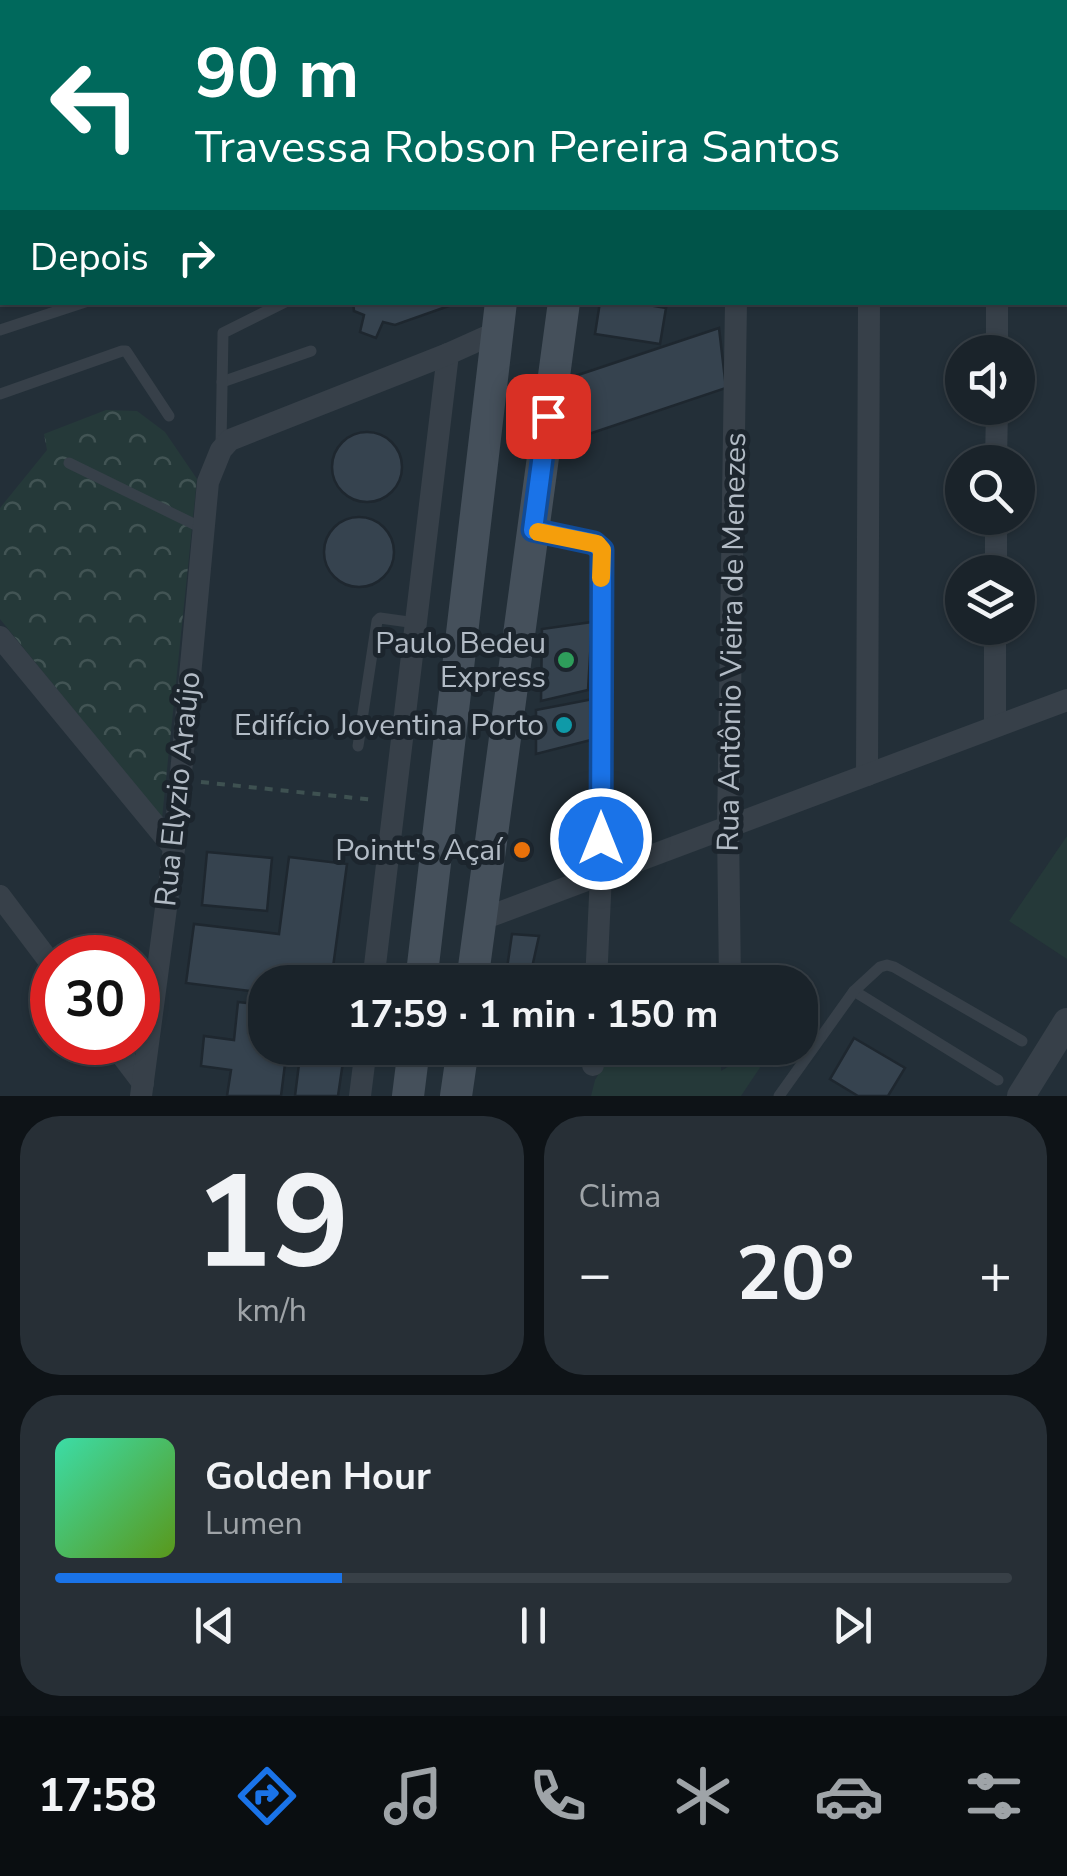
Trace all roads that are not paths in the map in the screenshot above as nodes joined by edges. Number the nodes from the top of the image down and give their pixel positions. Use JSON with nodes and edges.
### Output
{"nodes":[{"id":1,"x":76,"y":305,"type":"edge"},
{"id":2,"x":278,"y":305,"type":"edge"},
{"id":3,"x":564,"y":305,"type":"edge"},
{"id":4,"x":736,"y":305,"type":"edge"},
{"id":5,"x":869,"y":305,"type":"edge"},
{"id":6,"x":998,"y":305,"type":"edge"},
{"id":7,"x":499,"y":317,"type":"edge"},
{"id":8,"x":0,"y":330,"type":"edge"},
{"id":9,"x":997,"y":335,"type":"edge"},
{"id":10,"x":311,"y":351,"type":"dead end"},
{"id":11,"x":448,"y":354,"type":"junction"},
{"id":12,"x":222,"y":382,"type":"junction"},
{"id":13,"x":0,"y":394,"type":"edge"},
{"id":14,"x":169,"y":416,"type":"dead end"},
{"id":15,"x":221,"y":450,"type":"junction"},
{"id":16,"x":70,"y":462,"type":"dead end"},
{"id":17,"x":204,"y":529,"type":"junction"},
{"id":18,"x":533,"y":530,"type":"junction"},
{"id":19,"x":416,"y":623,"type":"junction"},
{"id":20,"x":0,"y":638,"type":"edge"},
{"id":21,"x":996,"y":645,"type":"edge"},
{"id":22,"x":1067,"y":700,"type":"edge"},
{"id":23,"x":995,"y":726,"type":"junction"},
{"id":24,"x":358,"y":746,"type":"dead end"},
{"id":25,"x":868,"y":774,"type":"junction"},
{"id":26,"x":728,"y":829,"type":"junction"},
{"id":27,"x":174,"y":848,"type":"junction"},
{"id":28,"x":601,"y":875,"type":"junction"},
{"id":29,"x":0,"y":896,"type":"edge"},
{"id":30,"x":480,"y":920,"type":"junction"},
{"id":31,"x":30,"y":936,"type":"edge"},
{"id":32,"x":375,"y":965,"type":"edge"},
{"id":33,"x":423,"y":965,"type":"edge"},
{"id":34,"x":474,"y":965,"type":"edge"},
{"id":35,"x":597,"y":965,"type":"edge"},
{"id":36,"x":730,"y":965,"type":"edge"},
{"id":37,"x":854,"y":991,"type":"junction"},
{"id":38,"x":1067,"y":1022,"type":"edge"},
{"id":39,"x":1022,"y":1041,"type":"dead end"},
{"id":40,"x":127,"y":1065,"type":"edge"},
{"id":41,"x":364,"y":1065,"type":"edge"},
{"id":42,"x":412,"y":1065,"type":"edge"},
{"id":43,"x":461,"y":1065,"type":"edge"},
{"id":44,"x":142,"y":1089,"type":"edge"},
{"id":45,"x":1022,"y":1091,"type":"edge"},
{"id":46,"x":360,"y":1096,"type":"edge"},
{"id":47,"x":408,"y":1096,"type":"edge"},
{"id":48,"x":456,"y":1096,"type":"edge"},
{"id":49,"x":779,"y":1096,"type":"edge"}],
"edges":[{"from":1,"to":8,"type":"lane"},
{"from":2,"to":12,"type":"lane"},
{"from":3,"to":18,"type":"main road"},
{"from":4,"to":26,"type":"street","name":"Rua Antônio Vieira de Menezes"},
{"from":5,"to":25,"type":"street"},
{"from":6,"to":9,"type":"street"},
{"from":7,"to":11,"type":"street"},
{"from":7,"to":33,"type":"main road"},
{"from":10,"to":12,"type":"lane"},
{"from":11,"to":15,"type":"street"},
{"from":11,"to":19,"type":"street"},
{"from":12,"to":15,"type":"lane"},
{"from":13,"to":14,"type":"lane"},
{"from":15,"to":17,"type":"street","name":"Rua Elyzio Araújo"},
{"from":16,"to":17,"type":"lane"},
{"from":17,"to":27,"type":"street","name":"Rua Elyzio Araújo"},
{"from":18,"to":28,"type":"street"},
{"from":18,"to":30,"type":"main road"},
{"from":19,"to":24,"type":"lane"},
{"from":19,"to":32,"type":"street"},
{"from":20,"to":27,"type":"street"},
{"from":21,"to":23,"type":"street"},
{"from":22,"to":23,"type":"street"},
{"from":23,"to":25,"type":"street"},
{"from":25,"to":26,"type":"street"},
{"from":26,"to":28,"type":"street"},
{"from":26,"to":36,"type":"street","name":"Rua Antônio Vieira de Menezes"},
{"from":27,"to":44,"type":"street","name":"Rua Elyzio Araújo"},
{"from":28,"to":30,"type":"street"},
{"from":28,"to":35,"type":"street"},
{"from":29,"to":31,"type":"street"},
{"from":30,"to":34,"type":"main road"},
{"from":37,"to":39,"type":"lane"},
{"from":37,"to":45,"type":"lane"},
{"from":37,"to":49,"type":"lane"},
{"from":38,"to":45,"type":"street"},
{"from":40,"to":44,"type":"street"},
{"from":41,"to":46,"type":"street"},
{"from":42,"to":47,"type":"main road"},
{"from":43,"to":48,"type":"main road"}]}
